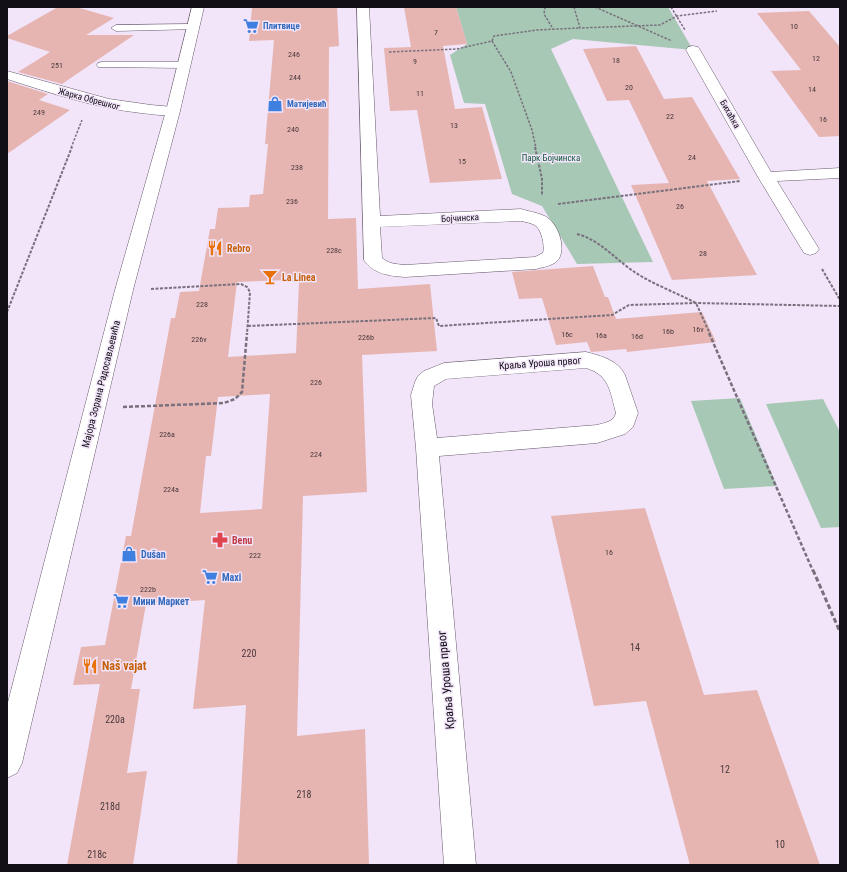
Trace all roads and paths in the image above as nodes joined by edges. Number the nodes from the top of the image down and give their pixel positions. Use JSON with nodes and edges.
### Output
{"nodes":[{"id":1,"x":198,"y":7,"type":"edge"},
{"id":2,"x":363,"y":7,"type":"edge"},
{"id":3,"x":545,"y":7,"type":"edge"},
{"id":4,"x":574,"y":7,"type":"edge"},
{"id":5,"x":595,"y":7,"type":"edge"},
{"id":6,"x":717,"y":11,"type":"dead end"},
{"id":7,"x":194,"y":27,"type":"junction"},
{"id":8,"x":116,"y":28,"type":"dead end"},
{"id":9,"x":580,"y":28,"type":"junction"},
{"id":10,"x":553,"y":29,"type":"junction"},
{"id":11,"x":492,"y":41,"type":"junction"},
{"id":12,"x":693,"y":50,"type":"joint"},
{"id":13,"x":389,"y":52,"type":"dead end"},
{"id":14,"x":102,"y":65,"type":"dead end"},
{"id":15,"x":185,"y":65,"type":"junction"},
{"id":16,"x":7,"y":75,"type":"edge"},
{"id":17,"x":90,"y":101,"type":"junction"},
{"id":18,"x":173,"y":112,"type":"junction"},
{"id":19,"x":840,"y":173,"type":"edge"},
{"id":20,"x":766,"y":177,"type":"junction"},
{"id":21,"x":542,"y":199,"type":"dead end"},
{"id":22,"x":557,"y":204,"type":"dead end"},
{"id":23,"x":371,"y":222,"type":"junction"},
{"id":24,"x":548,"y":231,"type":"junction"},
{"id":25,"x":810,"y":249,"type":"joint"},
{"id":26,"x":124,"y":290,"type":"junction"},
{"id":27,"x":840,"y":300,"type":"edge"},
{"id":28,"x":696,"y":303,"type":"junction"},
{"id":29,"x":840,"y":306,"type":"edge"},
{"id":30,"x":7,"y":312,"type":"edge"},
{"id":31,"x":248,"y":326,"type":"junction"},
{"id":32,"x":95,"y":408,"type":"junction"},
{"id":33,"x":427,"y":448,"type":"junction"},
{"id":34,"x":840,"y":632,"type":"edge"},
{"id":35,"x":7,"y":763,"type":"edge"},
{"id":36,"x":460,"y":865,"type":"edge"}],
"edges":[{"from":1,"to":7,"type":"street","name":"Мајора Зорана Радосављевића"},
{"from":2,"to":23,"type":"street"},
{"from":3,"to":10,"type":"path"},
{"from":4,"to":9,"type":"path"},
{"from":5,"to":12,"type":"path"},
{"from":6,"to":9,"type":"path"},
{"from":7,"to":8,"type":"lane"},
{"from":7,"to":15,"type":"street","name":"Мајора Зорана Радосављевића"},
{"from":9,"to":10,"type":"path"},
{"from":10,"to":11,"type":"path"},
{"from":11,"to":13,"type":"path"},
{"from":11,"to":21,"type":"path"},
{"from":12,"to":20,"type":"street","name":"Бихаћка"},
{"from":14,"to":15,"type":"lane"},
{"from":15,"to":18,"type":"street","name":"Мајора Зорана Радосављевића"},
{"from":16,"to":17,"type":"street","name":"Жарка Обрешког"},
{"from":17,"to":18,"type":"street","name":"Жарка Обрешког"},
{"from":17,"to":30,"type":"path"},
{"from":18,"to":26,"type":"street","name":"Мајора Зорана Радосављевића"},
{"from":19,"to":20,"type":"street"},
{"from":20,"to":22,"type":"path"},
{"from":20,"to":25,"type":"street","name":"Бихаћка"},
{"from":23,"to":24,"type":"street","name":"Бојчинска"},
{"from":23,"to":24,"type":"street"},
{"from":24,"to":28,"type":"path"},
{"from":25,"to":27,"type":"path"},
{"from":26,"to":31,"type":"path"},
{"from":26,"to":32,"type":"street","name":"Мајора Зорана Радосављевића"},
{"from":28,"to":29,"type":"path"},
{"from":28,"to":31,"type":"path"},
{"from":28,"to":34,"type":"path"},
{"from":31,"to":32,"type":"path"},
{"from":32,"to":35,"type":"street","name":"Мајора Зорана Радосављевића"},
{"from":33,"to":33,"type":"street","name":"Краља Уроша првог"},
{"from":33,"to":36,"type":"street","name":"Краља Уроша првог"}]}
